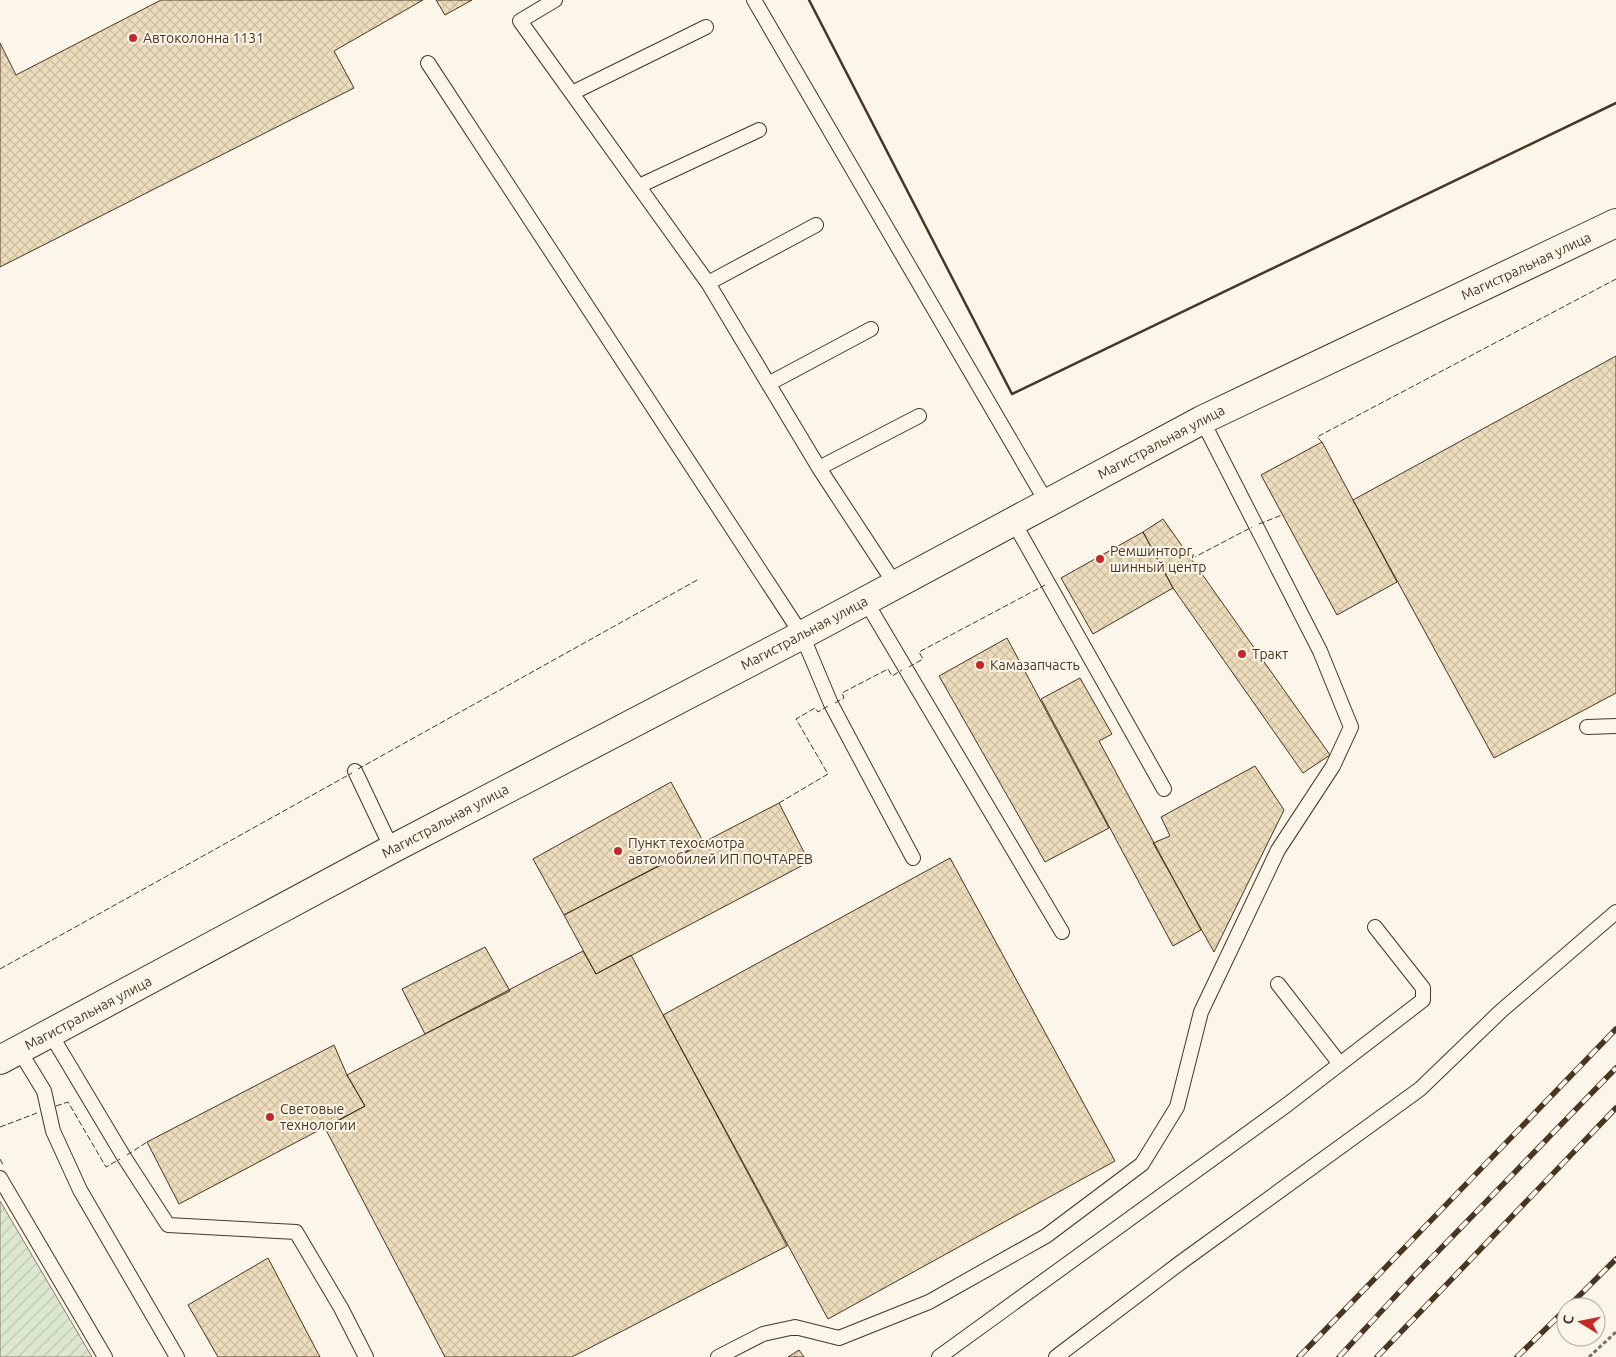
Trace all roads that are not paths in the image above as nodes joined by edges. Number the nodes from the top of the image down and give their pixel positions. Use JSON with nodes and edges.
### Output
{"nodes":[{"id":1,"x":555,"y":0,"type":"edge"},
{"id":2,"x":754,"y":0,"type":"edge"},
{"id":3,"x":706,"y":27,"type":"dead end"},
{"id":4,"x":428,"y":64,"type":"dead end"},
{"id":5,"x":572,"y":93,"type":"junction"},
{"id":6,"x":759,"y":130,"type":"dead end"},
{"id":7,"x":639,"y":186,"type":"junction"},
{"id":8,"x":1616,"y":223,"type":"edge"},
{"id":9,"x":816,"y":225,"type":"dead end"},
{"id":10,"x":708,"y":283,"type":"junction"},
{"id":11,"x":871,"y":329,"type":"dead end"},
{"id":12,"x":770,"y":383,"type":"junction"},
{"id":13,"x":919,"y":416,"type":"dead end"},
{"id":14,"x":1202,"y":420,"type":"junction"},
{"id":15,"x":819,"y":468,"type":"junction"},
{"id":16,"x":1047,"y":503,"type":"junction"},
{"id":17,"x":1012,"y":521,"type":"junction"},
{"id":18,"x":895,"y":584,"type":"junction"},
{"id":19,"x":865,"y":600,"type":"junction"},
{"id":20,"x":802,"y":635,"type":"junction"},
{"id":21,"x":1616,"y":726,"type":"edge"},
{"id":22,"x":1587,"y":727,"type":"dead end"},
{"id":23,"x":355,"y":771,"type":"dead end"},
{"id":24,"x":1164,"y":789,"type":"dead end"},
{"id":25,"x":392,"y":849,"type":"junction"},
{"id":26,"x":913,"y":858,"type":"dead end"},
{"id":27,"x":1616,"y":912,"type":"edge"},
{"id":28,"x":1376,"y":927,"type":"dead end"},
{"id":29,"x":1062,"y":932,"type":"dead end"},
{"id":30,"x":1278,"y":984,"type":"dead end"},
{"id":31,"x":50,"y":1033,"type":"junction"},
{"id":32,"x":10,"y":1055,"type":"edge"},
{"id":33,"x":1340,"y":1064,"type":"junction"},
{"id":34,"x":0,"y":1178,"type":"edge"},
{"id":35,"x":105,"y":1357,"type":"edge"},
{"id":36,"x":177,"y":1357,"type":"edge"},
{"id":37,"x":366,"y":1357,"type":"edge"},
{"id":38,"x":718,"y":1357,"type":"edge"},
{"id":39,"x":939,"y":1357,"type":"edge"},
{"id":40,"x":1056,"y":1357,"type":"edge"}],
"edges":[{"from":1,"to":5,"type":"lane"},
{"from":2,"to":16,"type":"lane"},
{"from":3,"to":5,"type":"lane"},
{"from":4,"to":20,"type":"lane"},
{"from":5,"to":7,"type":"lane"},
{"from":6,"to":7,"type":"lane"},
{"from":7,"to":10,"type":"lane"},
{"from":8,"to":14,"type":"street","name":"Магистральная улица"},
{"from":9,"to":10,"type":"lane"},
{"from":10,"to":12,"type":"lane"},
{"from":11,"to":12,"type":"lane"},
{"from":12,"to":15,"type":"lane"},
{"from":13,"to":15,"type":"lane"},
{"from":14,"to":16,"type":"street","name":"Магистральная улица"},
{"from":14,"to":38,"type":"lane"},
{"from":15,"to":18,"type":"lane"},
{"from":16,"to":17,"type":"street","name":"Магистральная улица"},
{"from":17,"to":18,"type":"street","name":"Магистральная улица"},
{"from":17,"to":24,"type":"lane"},
{"from":18,"to":19,"type":"street","name":"Магистральная улица"},
{"from":19,"to":20,"type":"street","name":"Магистральная улица"},
{"from":19,"to":29,"type":"lane"},
{"from":20,"to":25,"type":"street","name":"Магистральная улица"},
{"from":20,"to":26,"type":"lane"},
{"from":21,"to":22,"type":"lane"},
{"from":23,"to":25,"type":"lane"},
{"from":25,"to":31,"type":"street","name":"Магистральная улица"},
{"from":27,"to":40,"type":"lane"},
{"from":28,"to":33,"type":"lane"},
{"from":30,"to":33,"type":"lane"},
{"from":31,"to":32,"type":"street","name":"Магистральная улица"},
{"from":31,"to":37,"type":"lane"},
{"from":32,"to":36,"type":"lane"},
{"from":33,"to":39,"type":"lane"},
{"from":34,"to":35,"type":"lane"}]}
